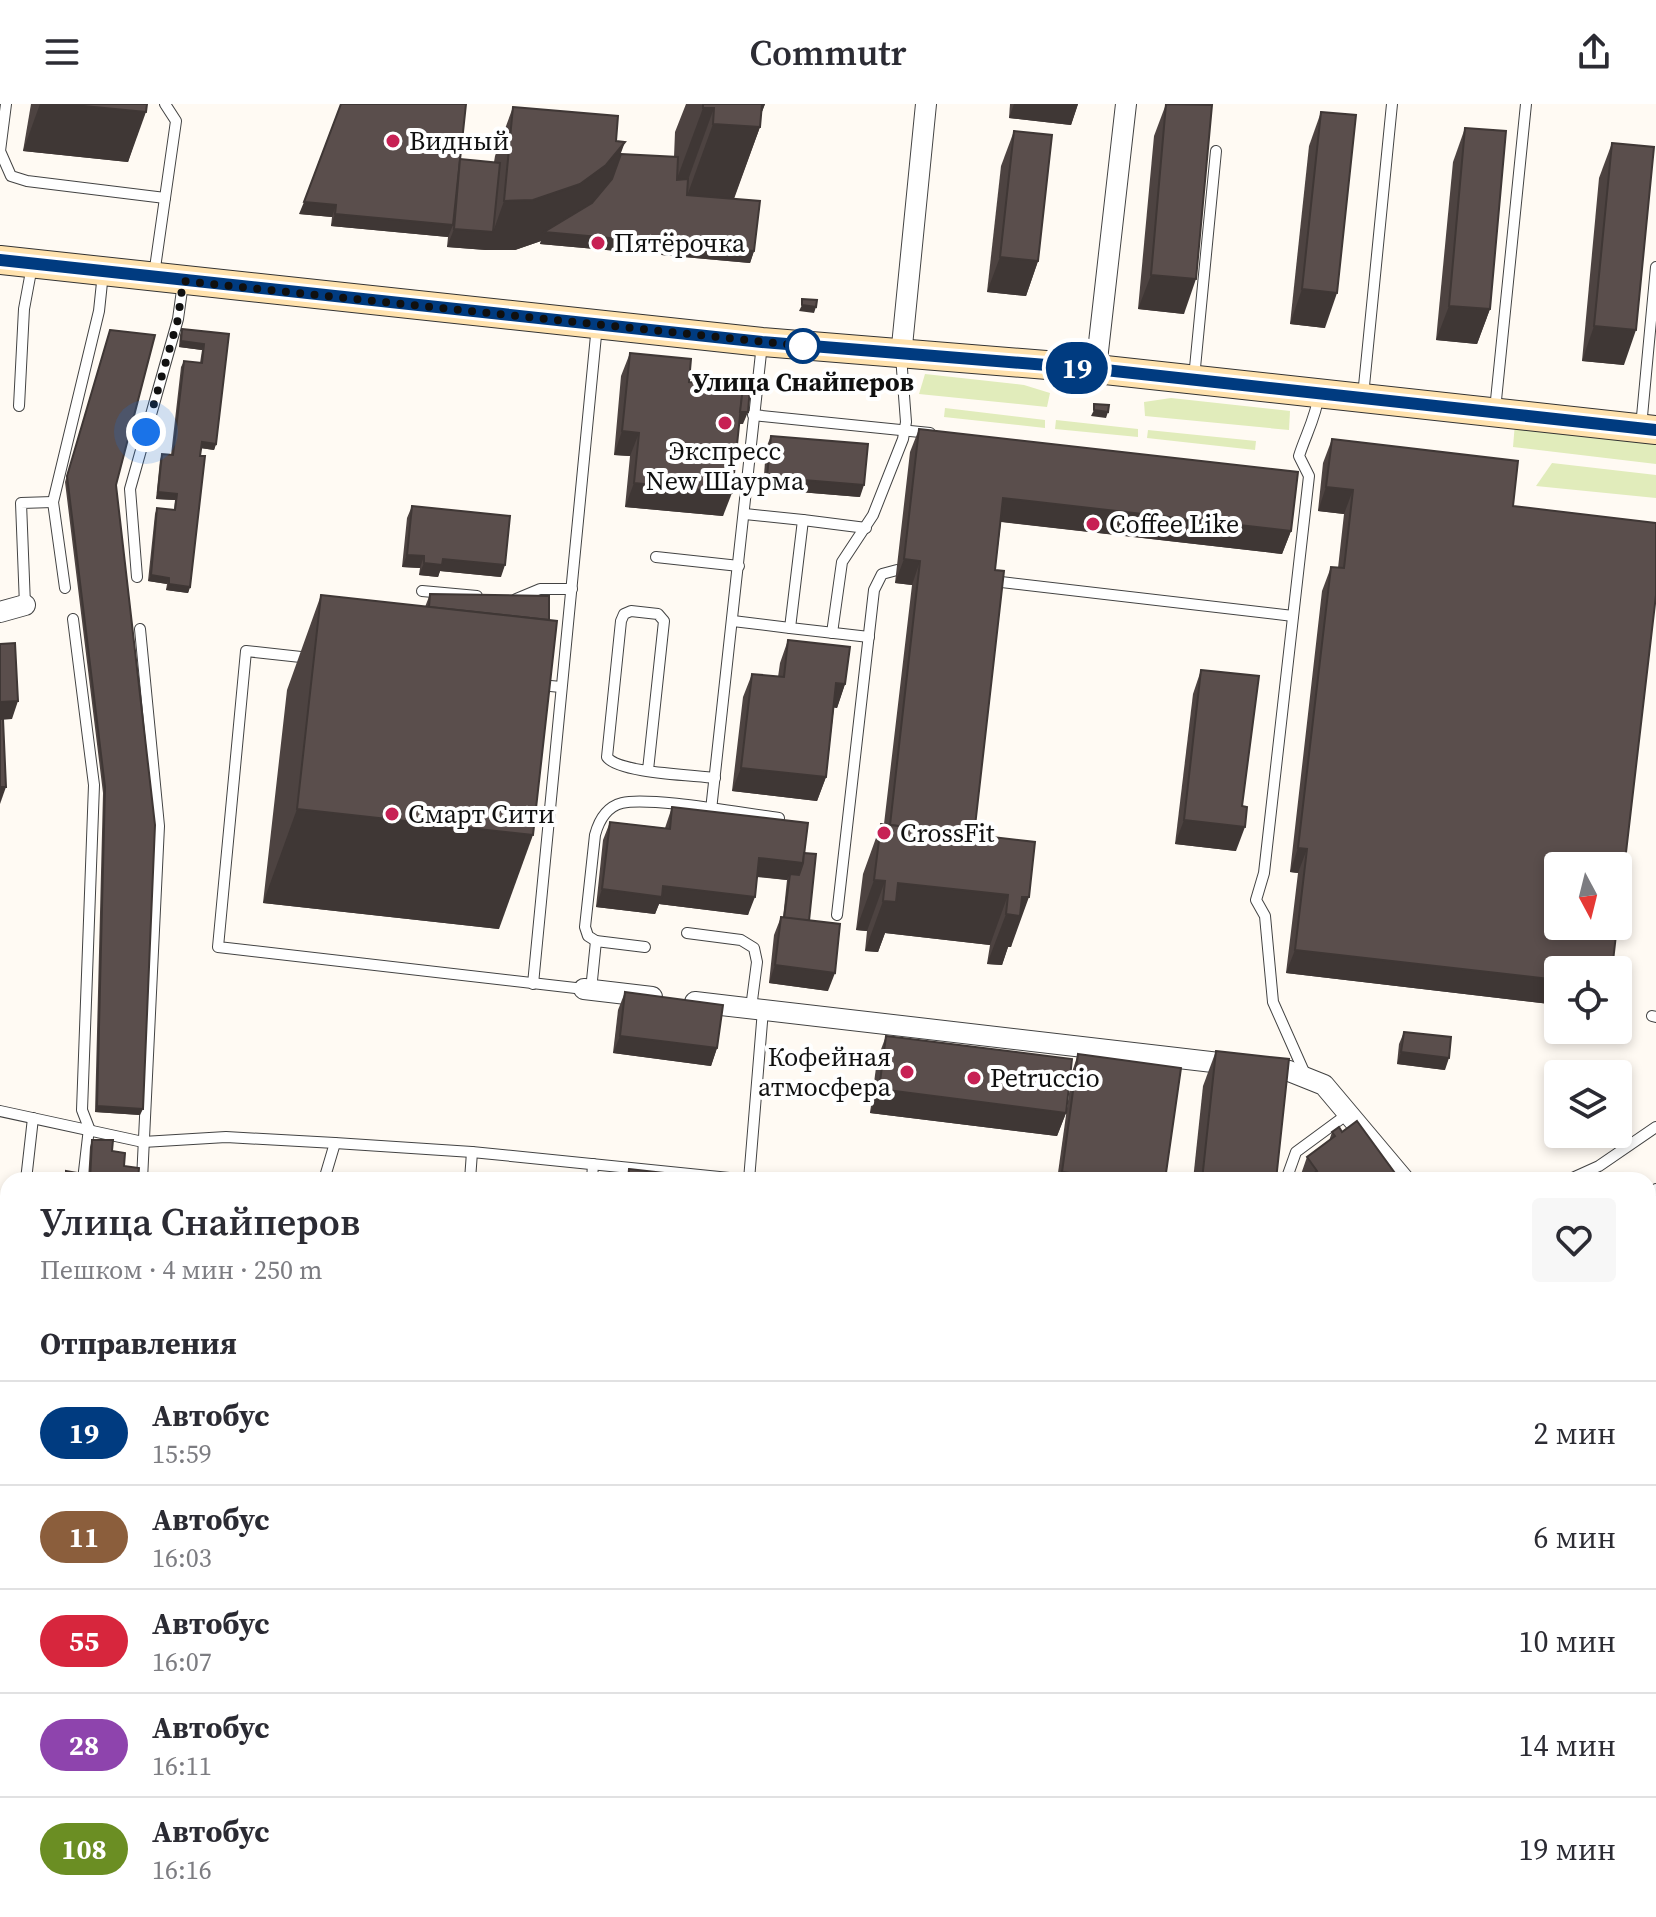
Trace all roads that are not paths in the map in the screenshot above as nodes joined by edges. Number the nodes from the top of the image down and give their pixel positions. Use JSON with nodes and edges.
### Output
{"nodes":[{"id":1,"x":6,"y":104,"type":"edge"},
{"id":2,"x":165,"y":104,"type":"edge"},
{"id":3,"x":926,"y":104,"type":"edge"},
{"id":4,"x":1126,"y":104,"type":"edge"},
{"id":5,"x":1392,"y":104,"type":"edge"},
{"id":6,"x":1526,"y":104,"type":"edge"},
{"id":7,"x":1216,"y":151,"type":"dead end"},
{"id":8,"x":165,"y":198,"type":"junction"},
{"id":9,"x":0,"y":260,"type":"edge"},
{"id":10,"x":32,"y":264,"type":"junction"},
{"id":11,"x":1656,"y":267,"type":"edge"},
{"id":12,"x":103,"y":271,"type":"junction"},
{"id":13,"x":154,"y":277,"type":"junction"},
{"id":14,"x":183,"y":281,"type":"junction"},
{"id":15,"x":597,"y":324,"type":"junction"},
{"id":16,"x":762,"y":342,"type":"junction"},
{"id":17,"x":901,"y":356,"type":"junction"},
{"id":18,"x":1096,"y":369,"type":"junction"},
{"id":19,"x":1193,"y":380,"type":"junction"},
{"id":20,"x":1319,"y":393,"type":"junction"},
{"id":21,"x":1362,"y":398,"type":"junction"},
{"id":22,"x":19,"y":406,"type":"dead end"},
{"id":23,"x":1495,"y":412,"type":"junction"},
{"id":24,"x":753,"y":415,"type":"junction"},
{"id":25,"x":1648,"y":429,"type":"edge"},
{"id":26,"x":905,"y":430,"type":"junction"},
{"id":27,"x":936,"y":434,"type":"edge"},
{"id":28,"x":1294,"y":475,"type":"edge"},
{"id":29,"x":1309,"y":476,"type":"junction"},
{"id":30,"x":53,"y":502,"type":"junction"},
{"id":31,"x":745,"y":514,"type":"junction"},
{"id":32,"x":803,"y":520,"type":"junction"},
{"id":33,"x":866,"y":528,"type":"junction"},
{"id":34,"x":656,"y":557,"type":"dead end"},
{"id":35,"x":739,"y":566,"type":"junction"},
{"id":36,"x":897,"y":570,"type":"dead end"},
{"id":37,"x":137,"y":577,"type":"dead end"},
{"id":38,"x":988,"y":581,"type":"edge"},
{"id":39,"x":65,"y":588,"type":"dead end"},
{"id":40,"x":572,"y":589,"type":"junction"},
{"id":41,"x":422,"y":591,"type":"dead end"},
{"id":42,"x":483,"y":597,"type":"edge"},
{"id":43,"x":498,"y":598,"type":"edge"},
{"id":44,"x":25,"y":605,"type":"joint"},
{"id":45,"x":0,"y":612,"type":"edge"},
{"id":46,"x":1293,"y":616,"type":"junction"},
{"id":47,"x":73,"y":619,"type":"dead end"},
{"id":48,"x":733,"y":621,"type":"junction"},
{"id":49,"x":790,"y":628,"type":"junction"},
{"id":50,"x":140,"y":629,"type":"dead end"},
{"id":51,"x":832,"y":633,"type":"junction"},
{"id":52,"x":869,"y":637,"type":"junction"},
{"id":53,"x":324,"y":660,"type":"edge"},
{"id":54,"x":528,"y":683,"type":"edge"},
{"id":55,"x":561,"y":687,"type":"junction"},
{"id":56,"x":648,"y":770,"type":"junction"},
{"id":57,"x":715,"y":778,"type":"junction"},
{"id":58,"x":711,"y":810,"type":"junction"},
{"id":59,"x":779,"y":818,"type":"edge"},
{"id":60,"x":837,"y":915,"type":"dead end"},
{"id":61,"x":687,"y":933,"type":"dead end"},
{"id":62,"x":596,"y":941,"type":"junction"},
{"id":63,"x":645,"y":947,"type":"dead end"},
{"id":64,"x":533,"y":984,"type":"junction"},
{"id":65,"x":588,"y":990,"type":"junction"},
{"id":66,"x":757,"y":1009,"type":"junction"},
{"id":67,"x":1305,"y":1076,"type":"junction"},
{"id":68,"x":0,"y":1111,"type":"edge"},
{"id":69,"x":1349,"y":1113,"type":"junction"},
{"id":70,"x":33,"y":1118,"type":"junction"},
{"id":71,"x":1656,"y":1127,"type":"edge"},
{"id":72,"x":89,"y":1128,"type":"junction"},
{"id":73,"x":143,"y":1142,"type":"junction"},
{"id":74,"x":335,"y":1143,"type":"junction"},
{"id":75,"x":472,"y":1152,"type":"junction"},
{"id":76,"x":593,"y":1164,"type":"junction"},
{"id":77,"x":27,"y":1172,"type":"edge"},
{"id":78,"x":84,"y":1172,"type":"edge"},
{"id":79,"x":142,"y":1172,"type":"edge"},
{"id":80,"x":326,"y":1172,"type":"edge"},
{"id":81,"x":471,"y":1172,"type":"edge"},
{"id":82,"x":592,"y":1172,"type":"edge"},
{"id":83,"x":672,"y":1172,"type":"edge"},
{"id":84,"x":750,"y":1172,"type":"edge"},
{"id":85,"x":1289,"y":1172,"type":"edge"},
{"id":86,"x":1397,"y":1172,"type":"edge"},
{"id":87,"x":1586,"y":1172,"type":"edge"}],
"edges":[{"from":1,"to":8,"type":"lane"},
{"from":2,"to":8,"type":"lane"},
{"from":3,"to":17,"type":"street"},
{"from":4,"to":18,"type":"street"},
{"from":5,"to":21,"type":"lane"},
{"from":6,"to":23,"type":"lane"},
{"from":7,"to":19,"type":"lane"},
{"from":8,"to":13,"type":"lane"},
{"from":9,"to":10,"type":"main road"},
{"from":10,"to":12,"type":"main road"},
{"from":10,"to":22,"type":"lane"},
{"from":11,"to":25,"type":"lane"},
{"from":12,"to":13,"type":"main road"},
{"from":12,"to":30,"type":"lane"},
{"from":13,"to":14,"type":"main road"},
{"from":14,"to":15,"type":"main road"},
{"from":14,"to":37,"type":"lane"},
{"from":15,"to":16,"type":"main road"},
{"from":15,"to":40,"type":"lane"},
{"from":16,"to":17,"type":"main road"},
{"from":16,"to":24,"type":"lane"},
{"from":17,"to":18,"type":"main road"},
{"from":17,"to":26,"type":"lane"},
{"from":18,"to":19,"type":"main road"},
{"from":19,"to":20,"type":"main road"},
{"from":20,"to":21,"type":"main road"},
{"from":20,"to":29,"type":"lane"},
{"from":21,"to":23,"type":"main road"},
{"from":23,"to":25,"type":"main road"},
{"from":24,"to":26,"type":"lane"},
{"from":24,"to":31,"type":"lane"},
{"from":26,"to":27,"type":"lane"},
{"from":26,"to":33,"type":"lane"},
{"from":28,"to":29,"type":"lane"},
{"from":29,"to":46,"type":"lane"},
{"from":30,"to":39,"type":"lane"},
{"from":30,"to":44,"type":"lane"},
{"from":31,"to":32,"type":"lane"},
{"from":31,"to":35,"type":"lane"},
{"from":32,"to":33,"type":"lane"},
{"from":32,"to":49,"type":"lane"},
{"from":33,"to":51,"type":"lane"},
{"from":34,"to":35,"type":"lane"},
{"from":35,"to":48,"type":"lane"},
{"from":36,"to":52,"type":"lane"},
{"from":38,"to":46,"type":"lane"},
{"from":40,"to":43,"type":"lane"},
{"from":40,"to":55,"type":"lane"},
{"from":41,"to":42,"type":"lane"},
{"from":44,"to":45,"type":"street"},
{"from":46,"to":67,"type":"lane"},
{"from":47,"to":72,"type":"lane"},
{"from":48,"to":49,"type":"lane"},
{"from":48,"to":57,"type":"lane"},
{"from":49,"to":51,"type":"lane"},
{"from":50,"to":73,"type":"lane"},
{"from":51,"to":52,"type":"lane"},
{"from":52,"to":60,"type":"lane"},
{"from":53,"to":64,"type":"lane"},
{"from":54,"to":55,"type":"lane"},
{"from":55,"to":64,"type":"lane"},
{"from":56,"to":56,"type":"lane"},
{"from":56,"to":57,"type":"lane"},
{"from":57,"to":58,"type":"lane"},
{"from":58,"to":59,"type":"lane"},
{"from":58,"to":62,"type":"lane"},
{"from":61,"to":66,"type":"lane"},
{"from":62,"to":63,"type":"lane"},
{"from":62,"to":65,"type":"lane"},
{"from":64,"to":65,"type":"lane"},
{"from":65,"to":66,"type":"street"},
{"from":66,"to":67,"type":"street"},
{"from":66,"to":84,"type":"lane"},
{"from":67,"to":69,"type":"street"},
{"from":68,"to":70,"type":"lane"},
{"from":69,"to":85,"type":"lane"},
{"from":69,"to":86,"type":"street"},
{"from":70,"to":72,"type":"lane"},
{"from":70,"to":77,"type":"lane"},
{"from":71,"to":87,"type":"lane"},
{"from":72,"to":73,"type":"lane"},
{"from":72,"to":78,"type":"lane"},
{"from":73,"to":74,"type":"lane"},
{"from":73,"to":79,"type":"lane"},
{"from":74,"to":75,"type":"lane"},
{"from":74,"to":80,"type":"lane"},
{"from":75,"to":76,"type":"lane"},
{"from":75,"to":81,"type":"lane"},
{"from":76,"to":82,"type":"lane"},
{"from":76,"to":83,"type":"lane"}]}
